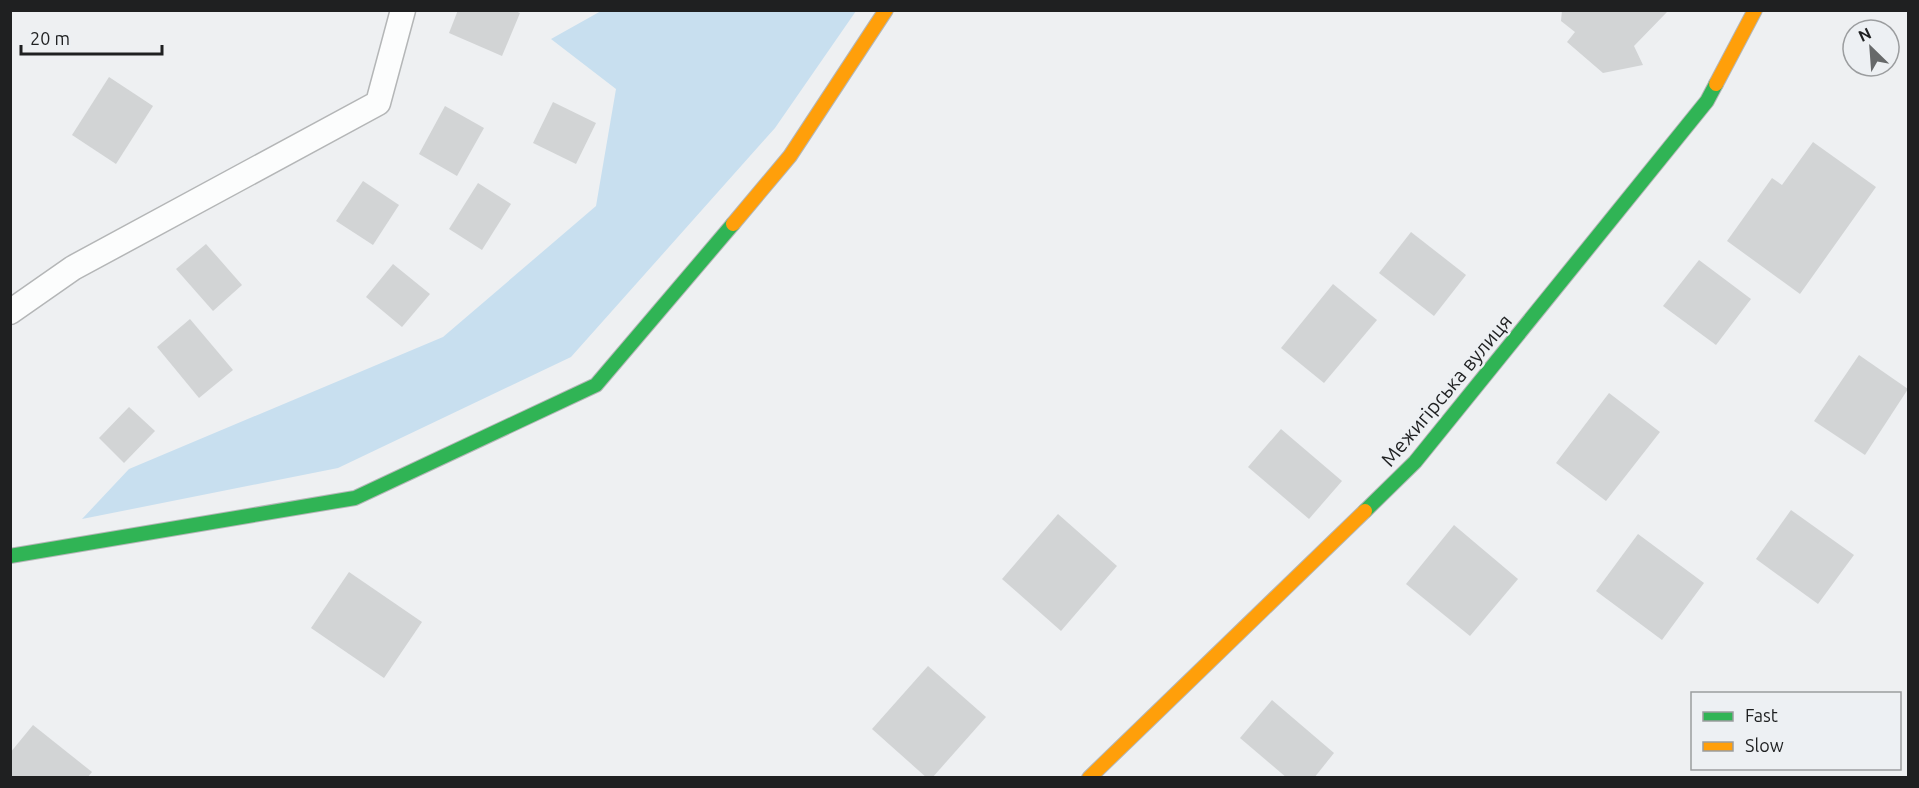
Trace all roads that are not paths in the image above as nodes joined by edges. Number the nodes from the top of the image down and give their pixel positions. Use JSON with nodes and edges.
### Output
{"nodes":[{"id":1,"x":403,"y":10,"type":"edge"},
{"id":2,"x":886,"y":10,"type":"edge"},
{"id":3,"x":1755,"y":10,"type":"edge"},
{"id":4,"x":10,"y":312,"type":"edge"},
{"id":5,"x":10,"y":556,"type":"edge"},
{"id":6,"x":1089,"y":777,"type":"edge"}],
"edges":[{"from":1,"to":4,"type":"lane"},
{"from":2,"to":5,"type":"street"},
{"from":3,"to":6,"type":"street","name":"Межигірська вулиця"}]}
